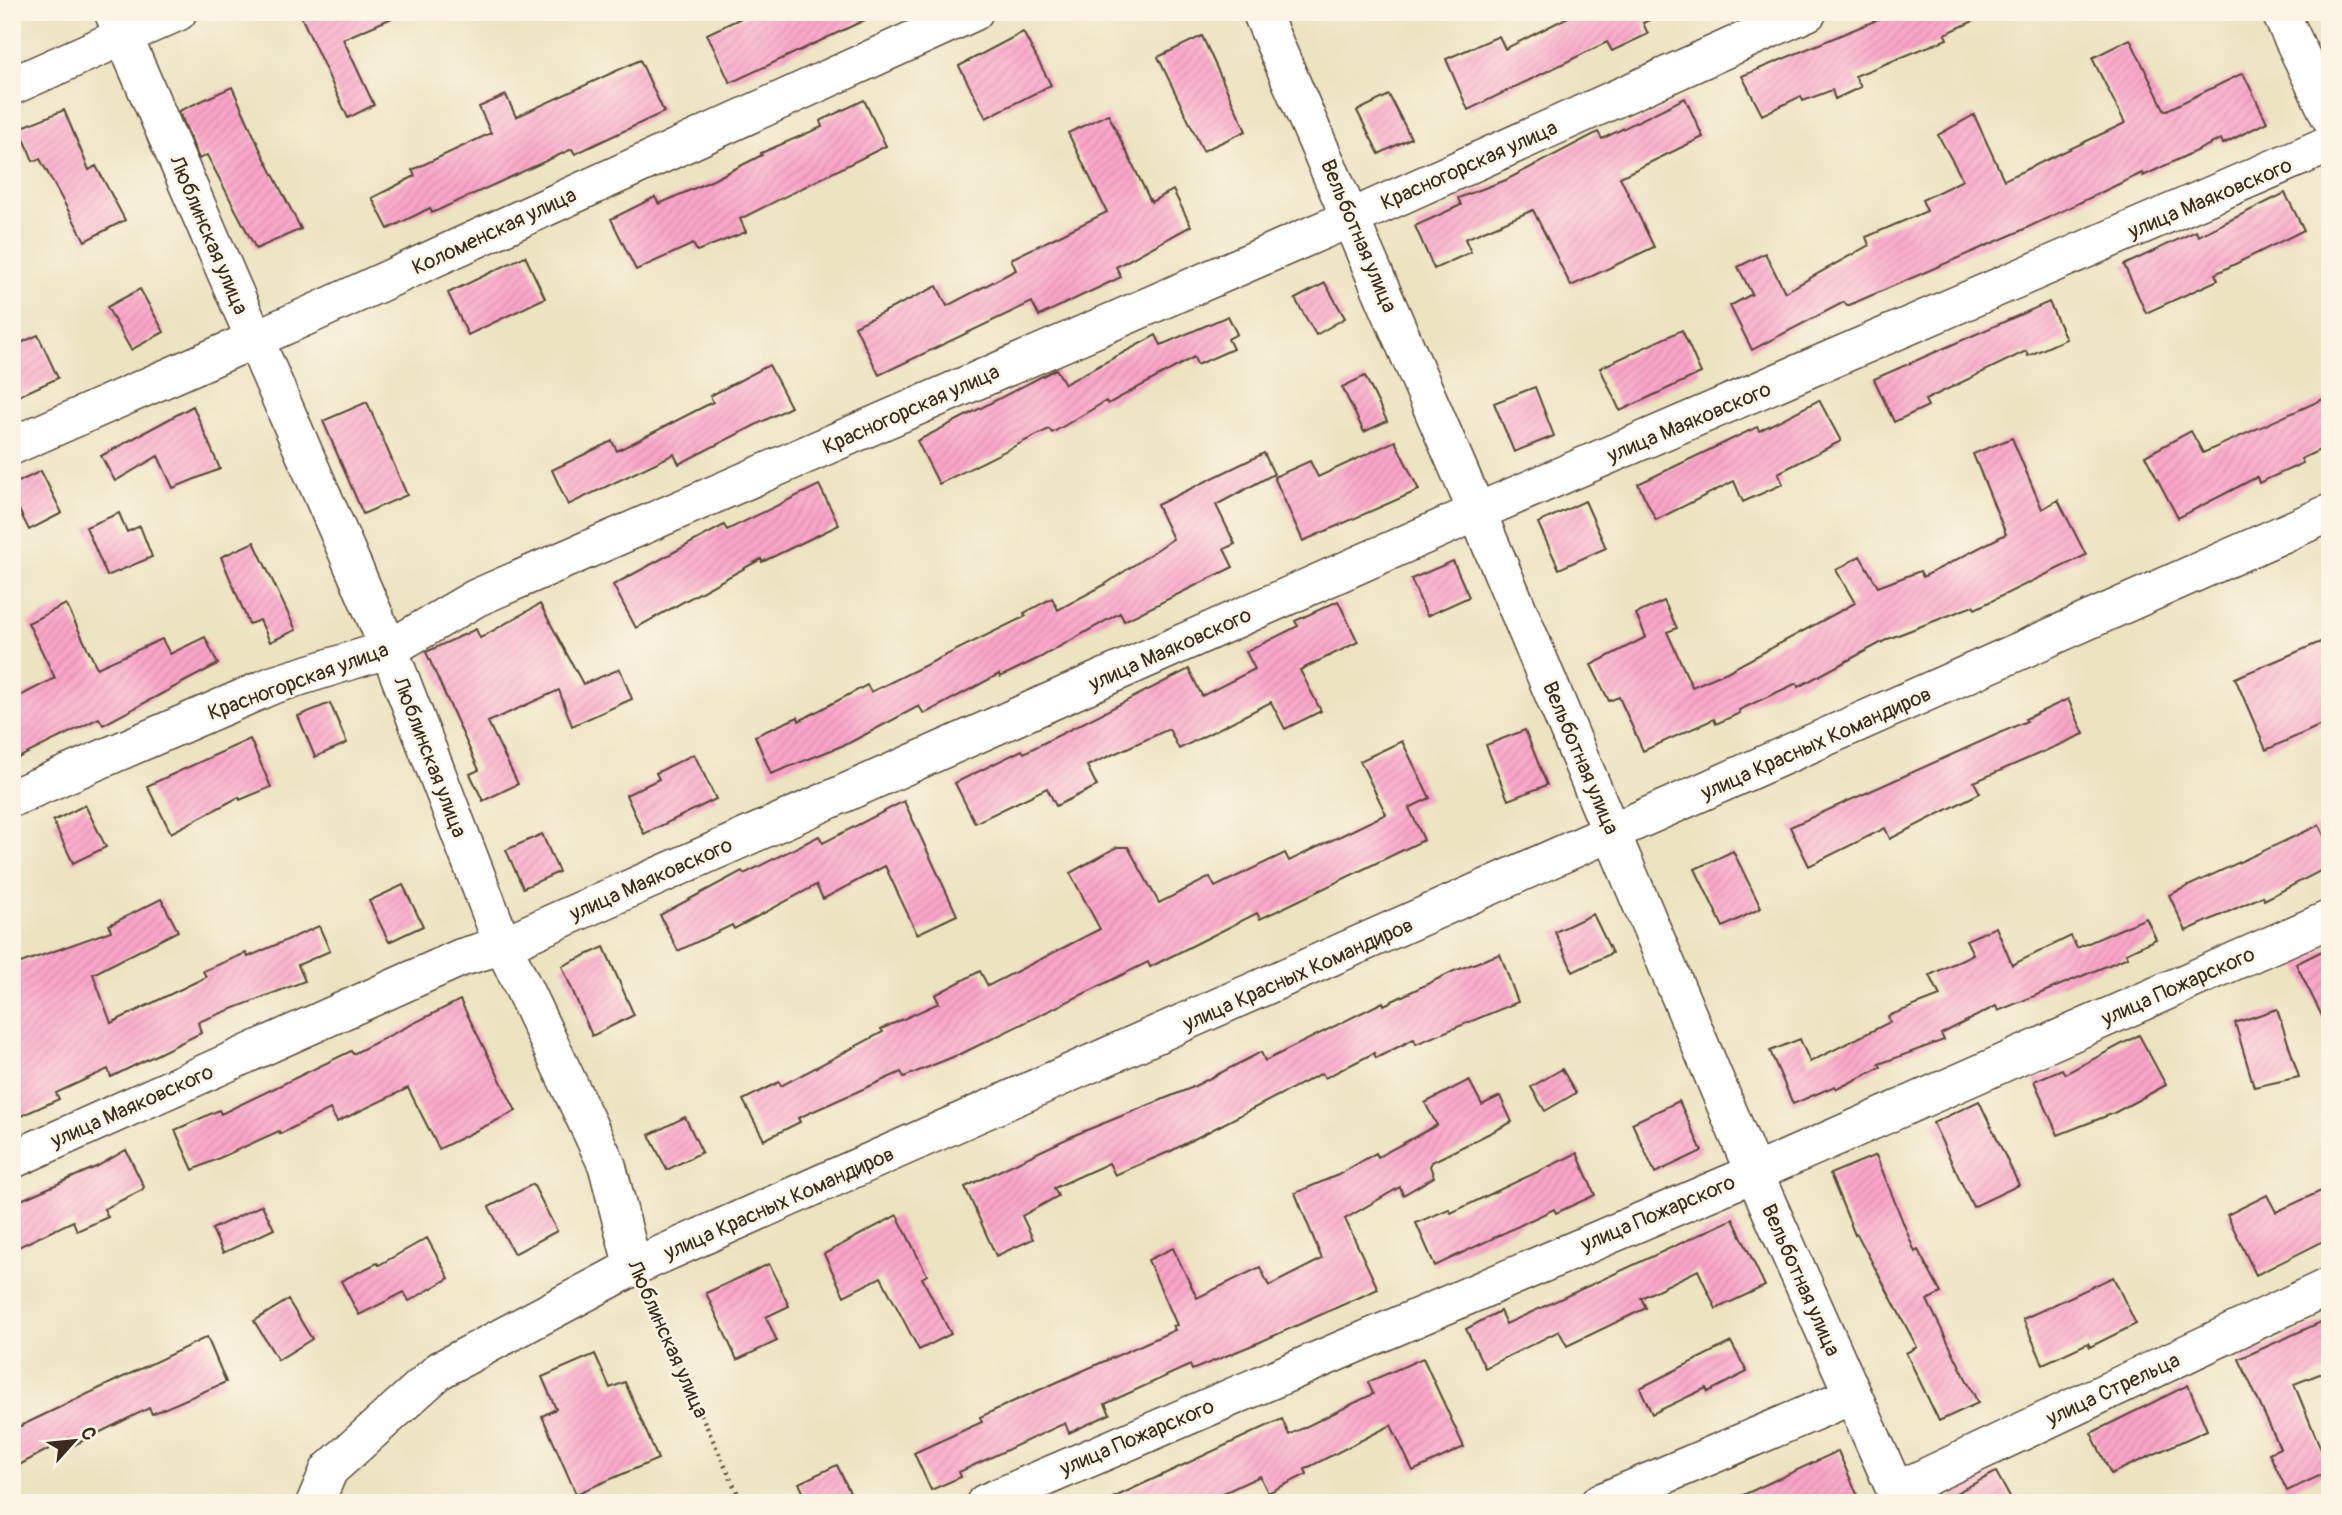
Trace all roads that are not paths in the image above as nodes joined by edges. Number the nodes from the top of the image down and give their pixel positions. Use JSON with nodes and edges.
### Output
{"nodes":[{"id":1,"x":178,"y":12,"type":"edge"},
{"id":2,"x":974,"y":12,"type":"edge"},
{"id":3,"x":1261,"y":12,"type":"edge"},
{"id":4,"x":1808,"y":12,"type":"edge"},
{"id":5,"x":2280,"y":12,"type":"edge"},
{"id":6,"x":118,"y":25,"type":"edge"},
{"id":7,"x":12,"y":86,"type":"edge"},
{"id":8,"x":2330,"y":117,"type":"edge"},
{"id":9,"x":2330,"y":144,"type":"edge"},
{"id":10,"x":1351,"y":218,"type":"junction"},
{"id":11,"x":254,"y":338,"type":"junction"},
{"id":12,"x":12,"y":446,"type":"edge"},
{"id":13,"x":1477,"y":512,"type":"junction"},
{"id":14,"x":2330,"y":513,"type":"edge"},
{"id":15,"x":388,"y":649,"type":"junction"},
{"id":16,"x":12,"y":797,"type":"edge"},
{"id":17,"x":1613,"y":834,"type":"junction"},
{"id":18,"x":2330,"y":919,"type":"edge"},
{"id":19,"x":503,"y":945,"type":"junction"},
{"id":20,"x":12,"y":1160,"type":"edge"},
{"id":21,"x":1754,"y":1173,"type":"junction"},
{"id":22,"x":633,"y":1267,"type":"junction"},
{"id":23,"x":2330,"y":1286,"type":"edge"},
{"id":24,"x":1851,"y":1396,"type":"junction"},
{"id":25,"x":1899,"y":1497,"type":"edge"},
{"id":26,"x":315,"y":1503,"type":"edge"},
{"id":27,"x":985,"y":1503,"type":"edge"},
{"id":28,"x":1599,"y":1503,"type":"edge"}],
"edges":[{"from":1,"to":6,"type":"street"},
{"from":2,"to":11,"type":"street","name":"Коломенская улица"},
{"from":3,"to":10,"type":"street","name":"Вельботная улица"},
{"from":4,"to":10,"type":"street","name":"Красногорская улица"},
{"from":5,"to":8,"type":"street"},
{"from":6,"to":7,"type":"street"},
{"from":6,"to":11,"type":"street","name":"Люблинская улица"},
{"from":9,"to":13,"type":"street","name":"улица Маяковского"},
{"from":10,"to":13,"type":"street","name":"Вельботная улица"},
{"from":10,"to":15,"type":"street","name":"Красногорская улица"},
{"from":11,"to":12,"type":"street","name":"Коломенская улица"},
{"from":11,"to":15,"type":"street","name":"Люблинская улица"},
{"from":13,"to":17,"type":"street","name":"Вельботная улица"},
{"from":13,"to":19,"type":"street","name":"улица Маяковского"},
{"from":14,"to":17,"type":"street","name":"улица Красных Командиров"},
{"from":15,"to":16,"type":"street","name":"Красногорская улица"},
{"from":15,"to":19,"type":"street","name":"Люблинская улица"},
{"from":17,"to":21,"type":"street","name":"Вельботная улица"},
{"from":17,"to":22,"type":"street","name":"улица Красных Командиров"},
{"from":18,"to":21,"type":"street","name":"улица Пожарского"},
{"from":19,"to":20,"type":"street","name":"улица Маяковского"},
{"from":19,"to":22,"type":"street","name":"Люблинская улица"},
{"from":21,"to":24,"type":"street","name":"Вельботная улица"},
{"from":21,"to":27,"type":"street","name":"улица Пожарского"},
{"from":22,"to":26,"type":"street","name":"улица Красных Командиров"},
{"from":23,"to":25,"type":"street","name":"улица Стрельца"},
{"from":24,"to":25,"type":"street","name":"Вельботная улица"},
{"from":24,"to":28,"type":"street"}]}
